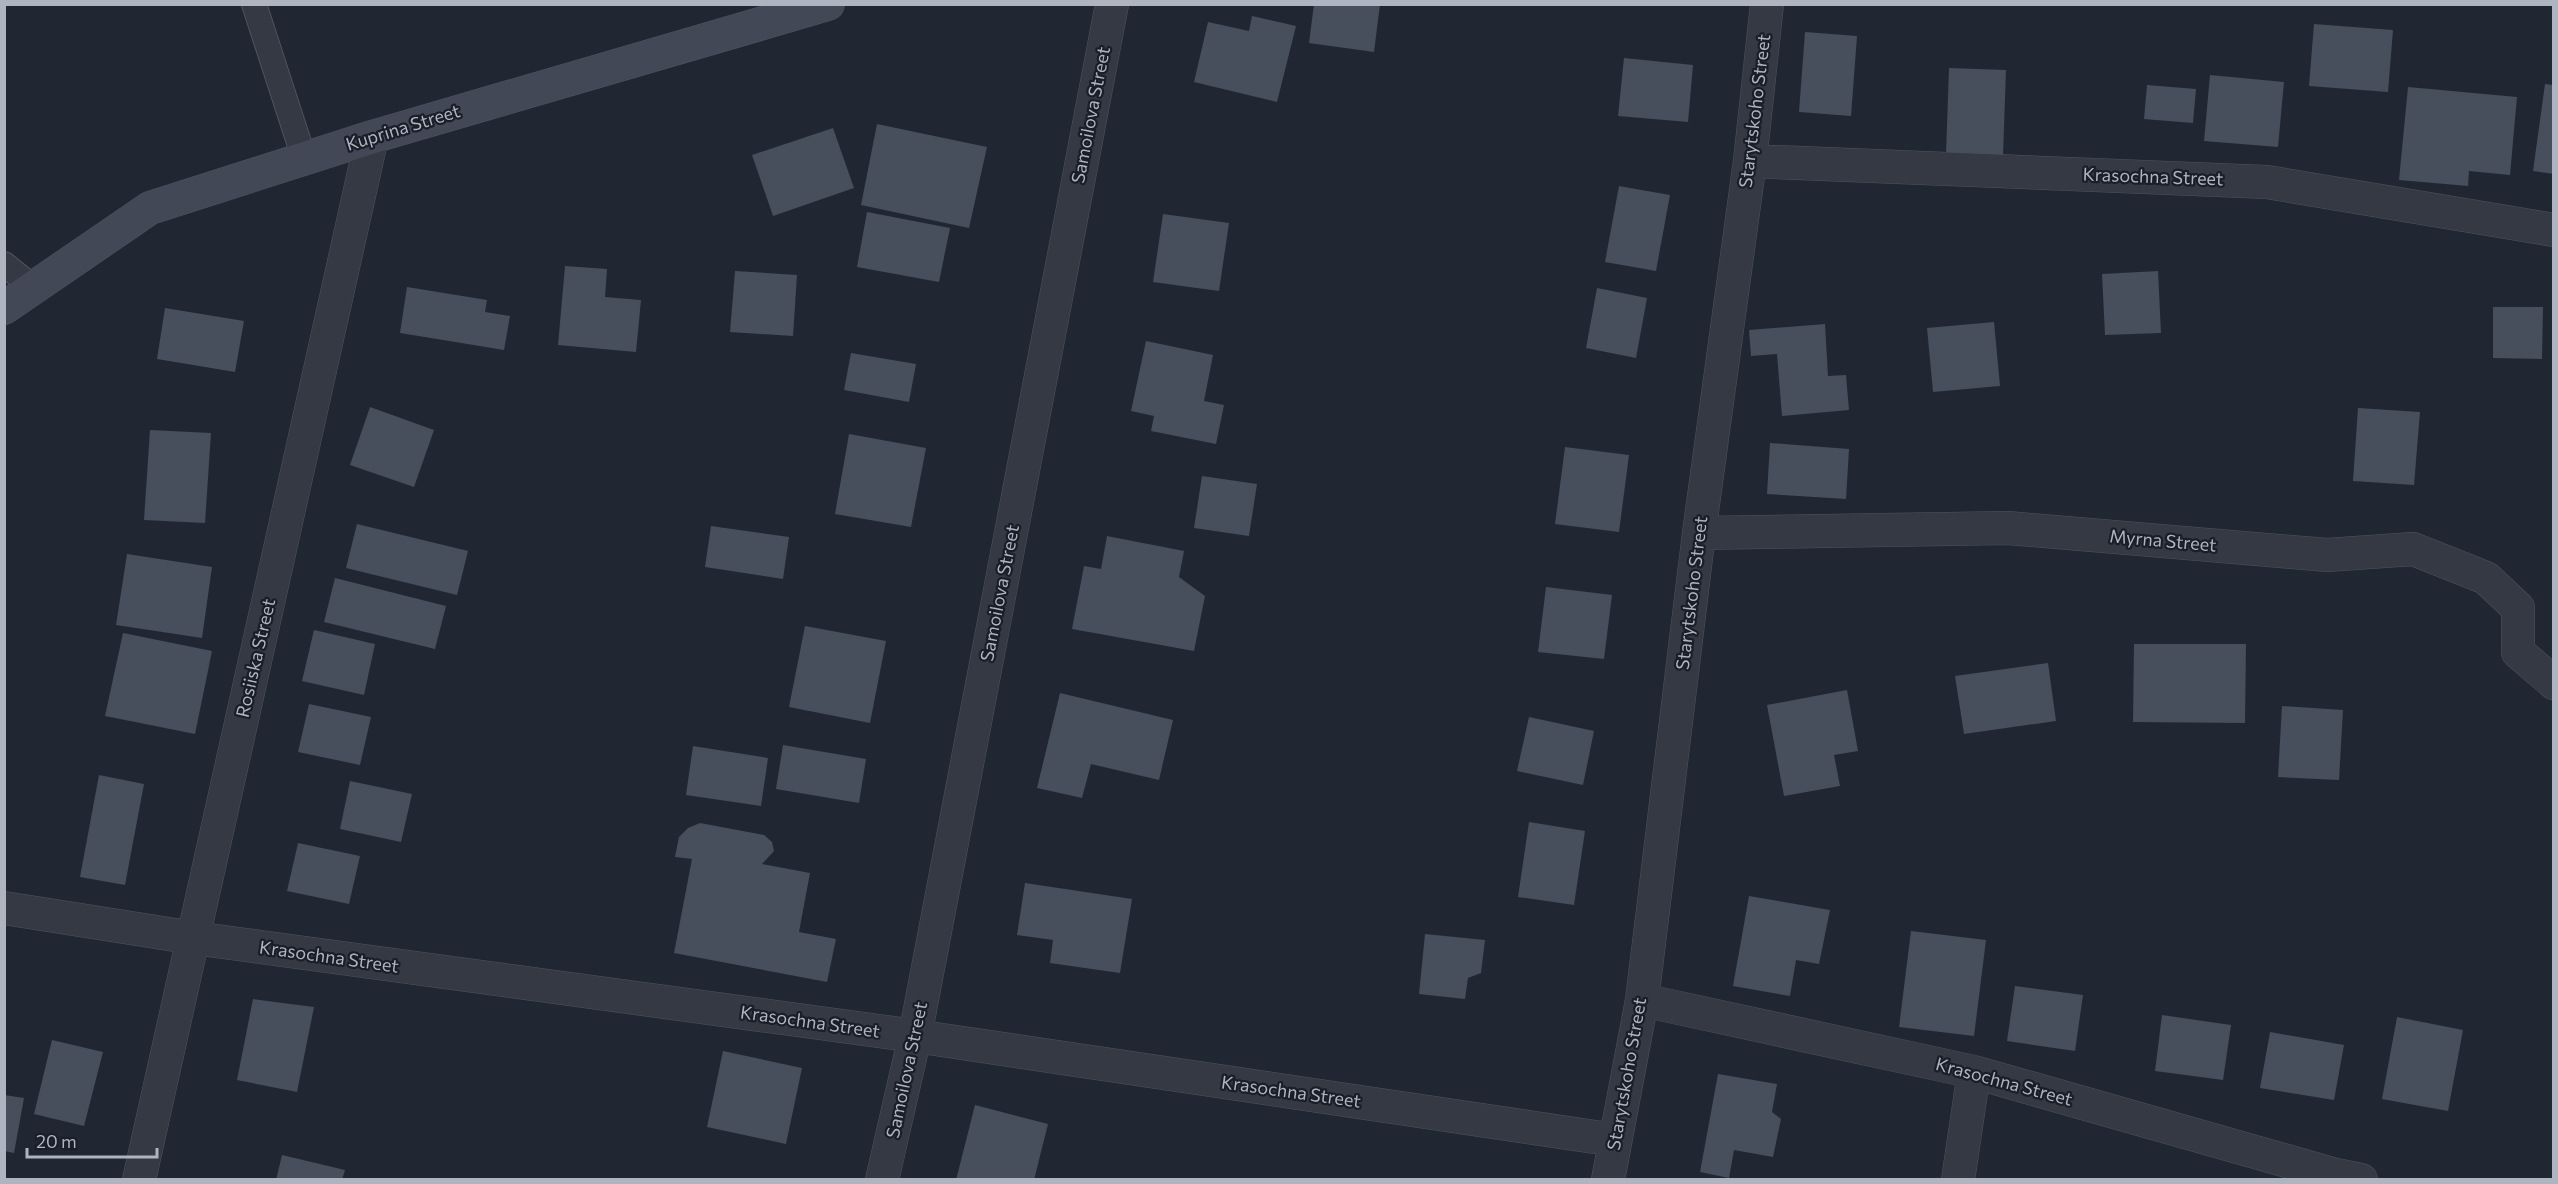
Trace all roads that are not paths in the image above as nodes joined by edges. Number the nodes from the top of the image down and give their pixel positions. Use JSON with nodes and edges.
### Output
{"nodes":[{"id":1,"x":254,"y":4,"type":"edge"},
{"id":2,"x":828,"y":4,"type":"edge"},
{"id":3,"x":1112,"y":4,"type":"edge"},
{"id":4,"x":1767,"y":4,"type":"edge"},
{"id":5,"x":372,"y":137,"type":"junction"},
{"id":6,"x":304,"y":158,"type":"junction"},
{"id":7,"x":1750,"y":161,"type":"junction"},
{"id":8,"x":2553,"y":230,"type":"edge"},
{"id":9,"x":4,"y":264,"type":"edge"},
{"id":10,"x":34,"y":288,"type":"junction"},
{"id":11,"x":4,"y":308,"type":"edge"},
{"id":12,"x":1699,"y":533,"type":"junction"},
{"id":13,"x":2553,"y":683,"type":"edge"},
{"id":14,"x":4,"y":909,"type":"edge"},
{"id":15,"x":194,"y":938,"type":"junction"},
{"id":16,"x":1642,"y":1000,"type":"junction"},
{"id":17,"x":915,"y":1036,"type":"junction"},
{"id":18,"x":1974,"y":1072,"type":"junction"},
{"id":19,"x":1615,"y":1140,"type":"junction"},
{"id":20,"x":139,"y":1179,"type":"edge"},
{"id":21,"x":882,"y":1179,"type":"edge"},
{"id":22,"x":1608,"y":1179,"type":"edge"},
{"id":23,"x":1958,"y":1179,"type":"edge"},
{"id":24,"x":2358,"y":1179,"type":"edge"}],
"edges":[{"from":1,"to":6,"type":"lane"},
{"from":2,"to":5,"type":"main road","name":"Kuprina Street"},
{"from":3,"to":17,"type":"street","name":"Samoilova Street"},
{"from":4,"to":7,"type":"street","name":"Starytskoho Street"},
{"from":5,"to":6,"type":"main road","name":"Kuprina Street"},
{"from":5,"to":15,"type":"street","name":"Rosiiska Street"},
{"from":6,"to":10,"type":"main road","name":"Kuprina Street"},
{"from":7,"to":8,"type":"street","name":"Krasochna Street"},
{"from":7,"to":12,"type":"street","name":"Starytskoho Street"},
{"from":9,"to":10,"type":"lane"},
{"from":10,"to":11,"type":"main road","name":"Kuprina Street"},
{"from":12,"to":13,"type":"street","name":"Myrna Street"},
{"from":12,"to":16,"type":"street","name":"Starytskoho Street"},
{"from":14,"to":15,"type":"street","name":"Krasochna Street"},
{"from":15,"to":17,"type":"street","name":"Krasochna Street"},
{"from":15,"to":20,"type":"street","name":"Rosiiska Street"},
{"from":16,"to":18,"type":"street","name":"Krasochna Street"},
{"from":16,"to":19,"type":"street","name":"Starytskoho Street"},
{"from":17,"to":19,"type":"street","name":"Krasochna Street"},
{"from":17,"to":21,"type":"street","name":"Samoilova Street"},
{"from":18,"to":23,"type":"street"},
{"from":18,"to":24,"type":"street","name":"Krasochna Street"},
{"from":19,"to":22,"type":"street","name":"Starytskoho Street"}]}
